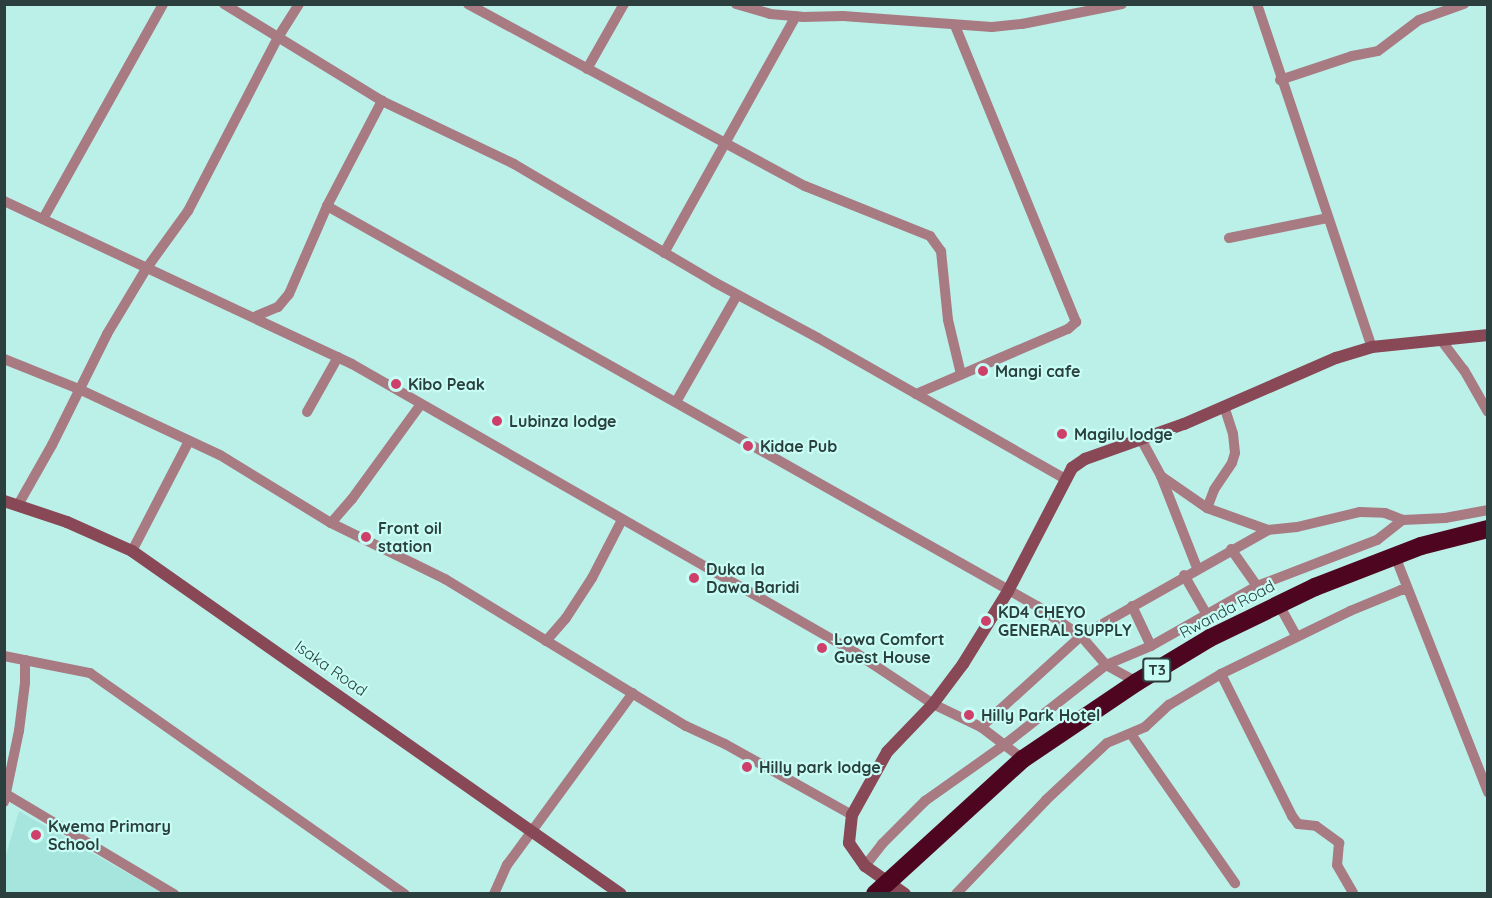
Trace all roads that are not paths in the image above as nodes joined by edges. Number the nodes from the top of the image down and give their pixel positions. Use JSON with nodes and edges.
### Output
{"nodes":[{"id":1,"x":163,"y":4,"type":"edge"},
{"id":2,"x":224,"y":4,"type":"edge"},
{"id":3,"x":299,"y":4,"type":"edge"},
{"id":4,"x":468,"y":4,"type":"edge"},
{"id":5,"x":624,"y":4,"type":"edge"},
{"id":6,"x":736,"y":4,"type":"edge"},
{"id":7,"x":1122,"y":4,"type":"edge"},
{"id":8,"x":1257,"y":4,"type":"edge"},
{"id":9,"x":1464,"y":4,"type":"edge"},
{"id":10,"x":1443,"y":7,"type":"edge"},
{"id":11,"x":796,"y":16,"type":"junction"},
{"id":12,"x":955,"y":25,"type":"junction"},
{"id":13,"x":277,"y":39,"type":"junction"},
{"id":14,"x":587,"y":69,"type":"junction"},
{"id":15,"x":1280,"y":80,"type":"junction"},
{"id":16,"x":382,"y":101,"type":"junction"},
{"id":17,"x":724,"y":144,"type":"junction"},
{"id":18,"x":4,"y":201,"type":"edge"},
{"id":19,"x":327,"y":206,"type":"junction"},
{"id":20,"x":1327,"y":218,"type":"junction"},
{"id":21,"x":43,"y":219,"type":"junction"},
{"id":22,"x":1229,"y":238,"type":"dead end"},
{"id":23,"x":664,"y":253,"type":"junction"},
{"id":24,"x":147,"y":269,"type":"junction"},
{"id":25,"x":737,"y":295,"type":"junction"},
{"id":26,"x":254,"y":317,"type":"junction"},
{"id":27,"x":1488,"y":335,"type":"edge"},
{"id":28,"x":1441,"y":340,"type":"junction"},
{"id":29,"x":1372,"y":347,"type":"junction"},
{"id":30,"x":338,"y":357,"type":"junction"},
{"id":31,"x":4,"y":359,"type":"edge"},
{"id":32,"x":961,"y":374,"type":"junction"},
{"id":33,"x":81,"y":390,"type":"junction"},
{"id":34,"x":916,"y":394,"type":"junction"},
{"id":35,"x":676,"y":402,"type":"junction"},
{"id":36,"x":421,"y":404,"type":"junction"},
{"id":37,"x":1224,"y":406,"type":"junction"},
{"id":38,"x":307,"y":412,"type":"dead end"},
{"id":39,"x":1488,"y":412,"type":"edge"},
{"id":40,"x":1141,"y":439,"type":"junction"},
{"id":41,"x":189,"y":441,"type":"junction"},
{"id":42,"x":1161,"y":476,"type":"junction"},
{"id":43,"x":1065,"y":479,"type":"junction"},
{"id":44,"x":4,"y":501,"type":"edge"},
{"id":45,"x":18,"y":504,"type":"junction"},
{"id":46,"x":1207,"y":508,"type":"junction"},
{"id":47,"x":1488,"y":510,"type":"edge"},
{"id":48,"x":622,"y":519,"type":"junction"},
{"id":49,"x":1403,"y":520,"type":"junction"},
{"id":50,"x":332,"y":524,"type":"junction"},
{"id":51,"x":1488,"y":529,"type":"edge"},
{"id":52,"x":1268,"y":530,"type":"junction"},
{"id":53,"x":1232,"y":549,"type":"junction"},
{"id":54,"x":132,"y":551,"type":"junction"},
{"id":55,"x":1395,"y":556,"type":"junction"},
{"id":56,"x":1197,"y":568,"type":"junction"},
{"id":57,"x":1184,"y":575,"type":"junction"},
{"id":58,"x":1257,"y":586,"type":"junction"},
{"id":59,"x":1407,"y":590,"type":"junction"},
{"id":60,"x":1008,"y":591,"type":"junction"},
{"id":61,"x":1278,"y":603,"type":"junction"},
{"id":62,"x":1132,"y":606,"type":"junction"},
{"id":63,"x":1207,"y":615,"type":"junction"},
{"id":64,"x":1081,"y":636,"type":"junction"},
{"id":65,"x":1296,"y":636,"type":"junction"},
{"id":66,"x":546,"y":641,"type":"junction"},
{"id":67,"x":1151,"y":646,"type":"junction"},
{"id":68,"x":4,"y":656,"type":"edge"},
{"id":69,"x":25,"y":660,"type":"junction"},
{"id":70,"x":1106,"y":665,"type":"junction"},
{"id":71,"x":1221,"y":674,"type":"junction"},
{"id":72,"x":1137,"y":682,"type":"junction"},
{"id":73,"x":633,"y":693,"type":"junction"},
{"id":74,"x":933,"y":704,"type":"junction"},
{"id":75,"x":981,"y":727,"type":"junction"},
{"id":76,"x":1131,"y":734,"type":"junction"},
{"id":77,"x":1004,"y":746,"type":"junction"},
{"id":78,"x":1023,"y":759,"type":"junction"},
{"id":79,"x":1488,"y":792,"type":"edge"},
{"id":80,"x":5,"y":798,"type":"edge"},
{"id":81,"x":852,"y":815,"type":"junction"},
{"id":82,"x":530,"y":832,"type":"junction"},
{"id":83,"x":865,"y":866,"type":"junction"},
{"id":84,"x":1235,"y":883,"type":"dead end"},
{"id":85,"x":881,"y":887,"type":"edge"},
{"id":86,"x":1353,"y":892,"type":"edge"},
{"id":87,"x":174,"y":894,"type":"edge"},
{"id":88,"x":405,"y":894,"type":"edge"},
{"id":89,"x":494,"y":894,"type":"edge"},
{"id":90,"x":621,"y":894,"type":"edge"},
{"id":91,"x":905,"y":894,"type":"edge"},
{"id":92,"x":956,"y":894,"type":"edge"}],
"edges":[{"from":1,"to":21,"type":"street"},
{"from":2,"to":13,"type":"street"},
{"from":3,"to":13,"type":"street"},
{"from":4,"to":14,"type":"street"},
{"from":5,"to":14,"type":"street"},
{"from":6,"to":11,"type":"street"},
{"from":7,"to":12,"type":"street"},
{"from":8,"to":15,"type":"street"},
{"from":9,"to":10,"type":"street"},
{"from":10,"to":15,"type":"street"},
{"from":11,"to":12,"type":"street"},
{"from":11,"to":17,"type":"street"},
{"from":12,"to":32,"type":"street"},
{"from":13,"to":16,"type":"street"},
{"from":13,"to":24,"type":"street"},
{"from":14,"to":17,"type":"street"},
{"from":15,"to":20,"type":"street"},
{"from":16,"to":19,"type":"street"},
{"from":16,"to":23,"type":"street"},
{"from":17,"to":23,"type":"street"},
{"from":17,"to":32,"type":"street"},
{"from":18,"to":21,"type":"street"},
{"from":19,"to":26,"type":"street"},
{"from":19,"to":35,"type":"street"},
{"from":20,"to":22,"type":"street"},
{"from":20,"to":29,"type":"street"},
{"from":21,"to":24,"type":"street"},
{"from":23,"to":25,"type":"street"},
{"from":24,"to":26,"type":"street"},
{"from":24,"to":33,"type":"street"},
{"from":25,"to":34,"type":"street"},
{"from":25,"to":35,"type":"street"},
{"from":26,"to":30,"type":"street"},
{"from":27,"to":28,"type":"street"},
{"from":28,"to":29,"type":"street"},
{"from":28,"to":39,"type":"street"},
{"from":29,"to":37,"type":"street"},
{"from":30,"to":36,"type":"street"},
{"from":30,"to":38,"type":"street"},
{"from":31,"to":33,"type":"street"},
{"from":32,"to":34,"type":"street"},
{"from":33,"to":41,"type":"street"},
{"from":33,"to":45,"type":"street"},
{"from":34,"to":43,"type":"street"},
{"from":35,"to":60,"type":"street"},
{"from":36,"to":48,"type":"street"},
{"from":36,"to":50,"type":"street"},
{"from":37,"to":40,"type":"street"},
{"from":37,"to":46,"type":"street"},
{"from":40,"to":42,"type":"street"},
{"from":40,"to":43,"type":"street"},
{"from":41,"to":50,"type":"street"},
{"from":41,"to":54,"type":"street"},
{"from":42,"to":46,"type":"street"},
{"from":42,"to":56,"type":"street"},
{"from":43,"to":60,"type":"street"},
{"from":44,"to":45,"type":"street","name":"Isaka Road"},
{"from":45,"to":54,"type":"street","name":"Isaka Road"},
{"from":46,"to":52,"type":"street"},
{"from":47,"to":49,"type":"street"},
{"from":48,"to":66,"type":"street"},
{"from":48,"to":74,"type":"street"},
{"from":49,"to":52,"type":"street"},
{"from":49,"to":58,"type":"street"},
{"from":50,"to":66,"type":"street"},
{"from":51,"to":55,"type":"highway","name":"Rwanda Road","number":"T3"},
{"from":52,"to":53,"type":"street"},
{"from":53,"to":56,"type":"street"},
{"from":53,"to":58,"type":"street"},
{"from":54,"to":82,"type":"street","name":"Isaka Road"},
{"from":55,"to":59,"type":"street"},
{"from":55,"to":61,"type":"highway","name":"Rwanda Road","number":"T3"},
{"from":56,"to":57,"type":"street"},
{"from":57,"to":62,"type":"street"},
{"from":57,"to":63,"type":"street"},
{"from":58,"to":63,"type":"street"},
{"from":59,"to":65,"type":"street"},
{"from":59,"to":79,"type":"street"},
{"from":60,"to":64,"type":"street"},
{"from":60,"to":74,"type":"street"},
{"from":61,"to":65,"type":"street"},
{"from":61,"to":72,"type":"highway","name":"Rwanda Road","number":"T3"},
{"from":62,"to":64,"type":"street"},
{"from":62,"to":67,"type":"street"},
{"from":63,"to":67,"type":"street"},
{"from":64,"to":70,"type":"street"},
{"from":64,"to":75,"type":"street"},
{"from":65,"to":71,"type":"street"},
{"from":66,"to":73,"type":"street"},
{"from":67,"to":70,"type":"street"},
{"from":68,"to":69,"type":"street"},
{"from":69,"to":80,"type":"street"},
{"from":69,"to":88,"type":"street"},
{"from":70,"to":72,"type":"street"},
{"from":70,"to":77,"type":"street"},
{"from":71,"to":76,"type":"street"},
{"from":71,"to":86,"type":"street"},
{"from":72,"to":78,"type":"highway","name":"Rwanda Road","number":"T3"},
{"from":73,"to":81,"type":"street"},
{"from":73,"to":82,"type":"street"},
{"from":74,"to":75,"type":"street"},
{"from":74,"to":81,"type":"street"},
{"from":75,"to":77,"type":"street"},
{"from":76,"to":84,"type":"street"},
{"from":76,"to":92,"type":"street"},
{"from":77,"to":78,"type":"street"},
{"from":77,"to":83,"type":"street"},
{"from":78,"to":85,"type":"highway","name":"Rwanda Road","number":"T3"},
{"from":80,"to":87,"type":"street"},
{"from":81,"to":83,"type":"street"},
{"from":82,"to":89,"type":"street"},
{"from":82,"to":90,"type":"street","name":"Isaka Road"},
{"from":83,"to":85,"type":"street"},
{"from":85,"to":91,"type":"street"}]}
